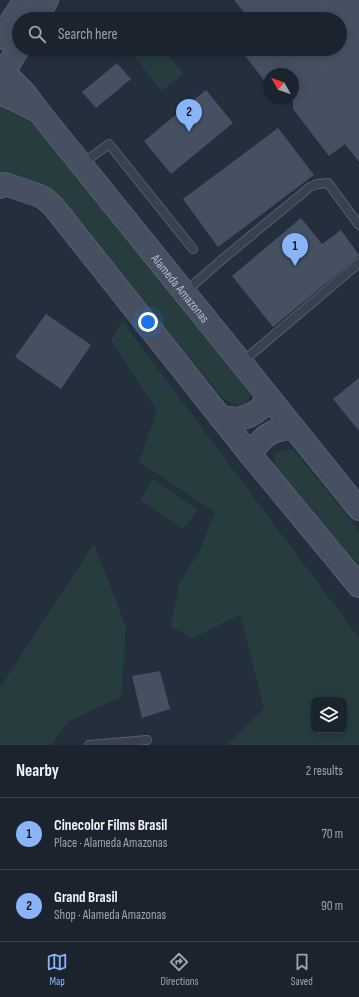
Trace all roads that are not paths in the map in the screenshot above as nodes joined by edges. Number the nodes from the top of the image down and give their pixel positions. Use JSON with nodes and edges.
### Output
{"nodes":[{"id":1,"x":25,"y":0,"type":"edge"},
{"id":2,"x":47,"y":0,"type":"edge"},
{"id":3,"x":17,"y":12,"type":"edge"},
{"id":4,"x":40,"y":12,"type":"edge"},
{"id":5,"x":12,"y":20,"type":"edge"},
{"id":6,"x":0,"y":38,"type":"edge"},
{"id":7,"x":14,"y":56,"type":"edge"},
{"id":8,"x":1,"y":78,"type":"edge"},
{"id":9,"x":81,"y":164,"type":"junction"},
{"id":10,"x":2,"y":185,"type":"edge"},
{"id":11,"x":359,"y":225,"type":"edge"},
{"id":12,"x":193,"y":249,"type":"dead end"},
{"id":13,"x":359,"y":262,"type":"edge"},
{"id":14,"x":184,"y":292,"type":"junction"},
{"id":15,"x":241,"y":363,"type":"junction"},
{"id":16,"x":268,"y":396,"type":"junction"},
{"id":17,"x":220,"y":417,"type":"junction"},
{"id":18,"x":293,"y":427,"type":"junction"},
{"id":19,"x":249,"y":453,"type":"junction"},
{"id":20,"x":359,"y":509,"type":"edge"},
{"id":21,"x":359,"y":586,"type":"edge"},
{"id":22,"x":147,"y":740,"type":"dead end"},
{"id":23,"x":89,"y":745,"type":"edge"}],
"edges":[{"from":1,"to":3,"type":"main road"},
{"from":2,"to":4,"type":"main road"},
{"from":5,"to":6,"type":"main road"},
{"from":7,"to":8,"type":"main road"},
{"from":8,"to":9,"type":"main road","name":"Alameda Amazonas"},
{"from":9,"to":12,"type":"lane"},
{"from":9,"to":14,"type":"main road","name":"Alameda Amazonas"},
{"from":10,"to":17,"type":"main road"},
{"from":11,"to":14,"type":"lane"},
{"from":13,"to":15,"type":"lane"},
{"from":14,"to":15,"type":"main road","name":"Alameda Amazonas"},
{"from":15,"to":16,"type":"main road","name":"Alameda Amazonas"},
{"from":16,"to":17,"type":"main road"},
{"from":16,"to":18,"type":"main road","name":"Alameda Amazonas"},
{"from":17,"to":19,"type":"main road"},
{"from":18,"to":19,"type":"main road"},
{"from":18,"to":20,"type":"main road","name":"Alameda Amazonas"},
{"from":19,"to":21,"type":"main road"},
{"from":22,"to":23,"type":"lane"}]}
